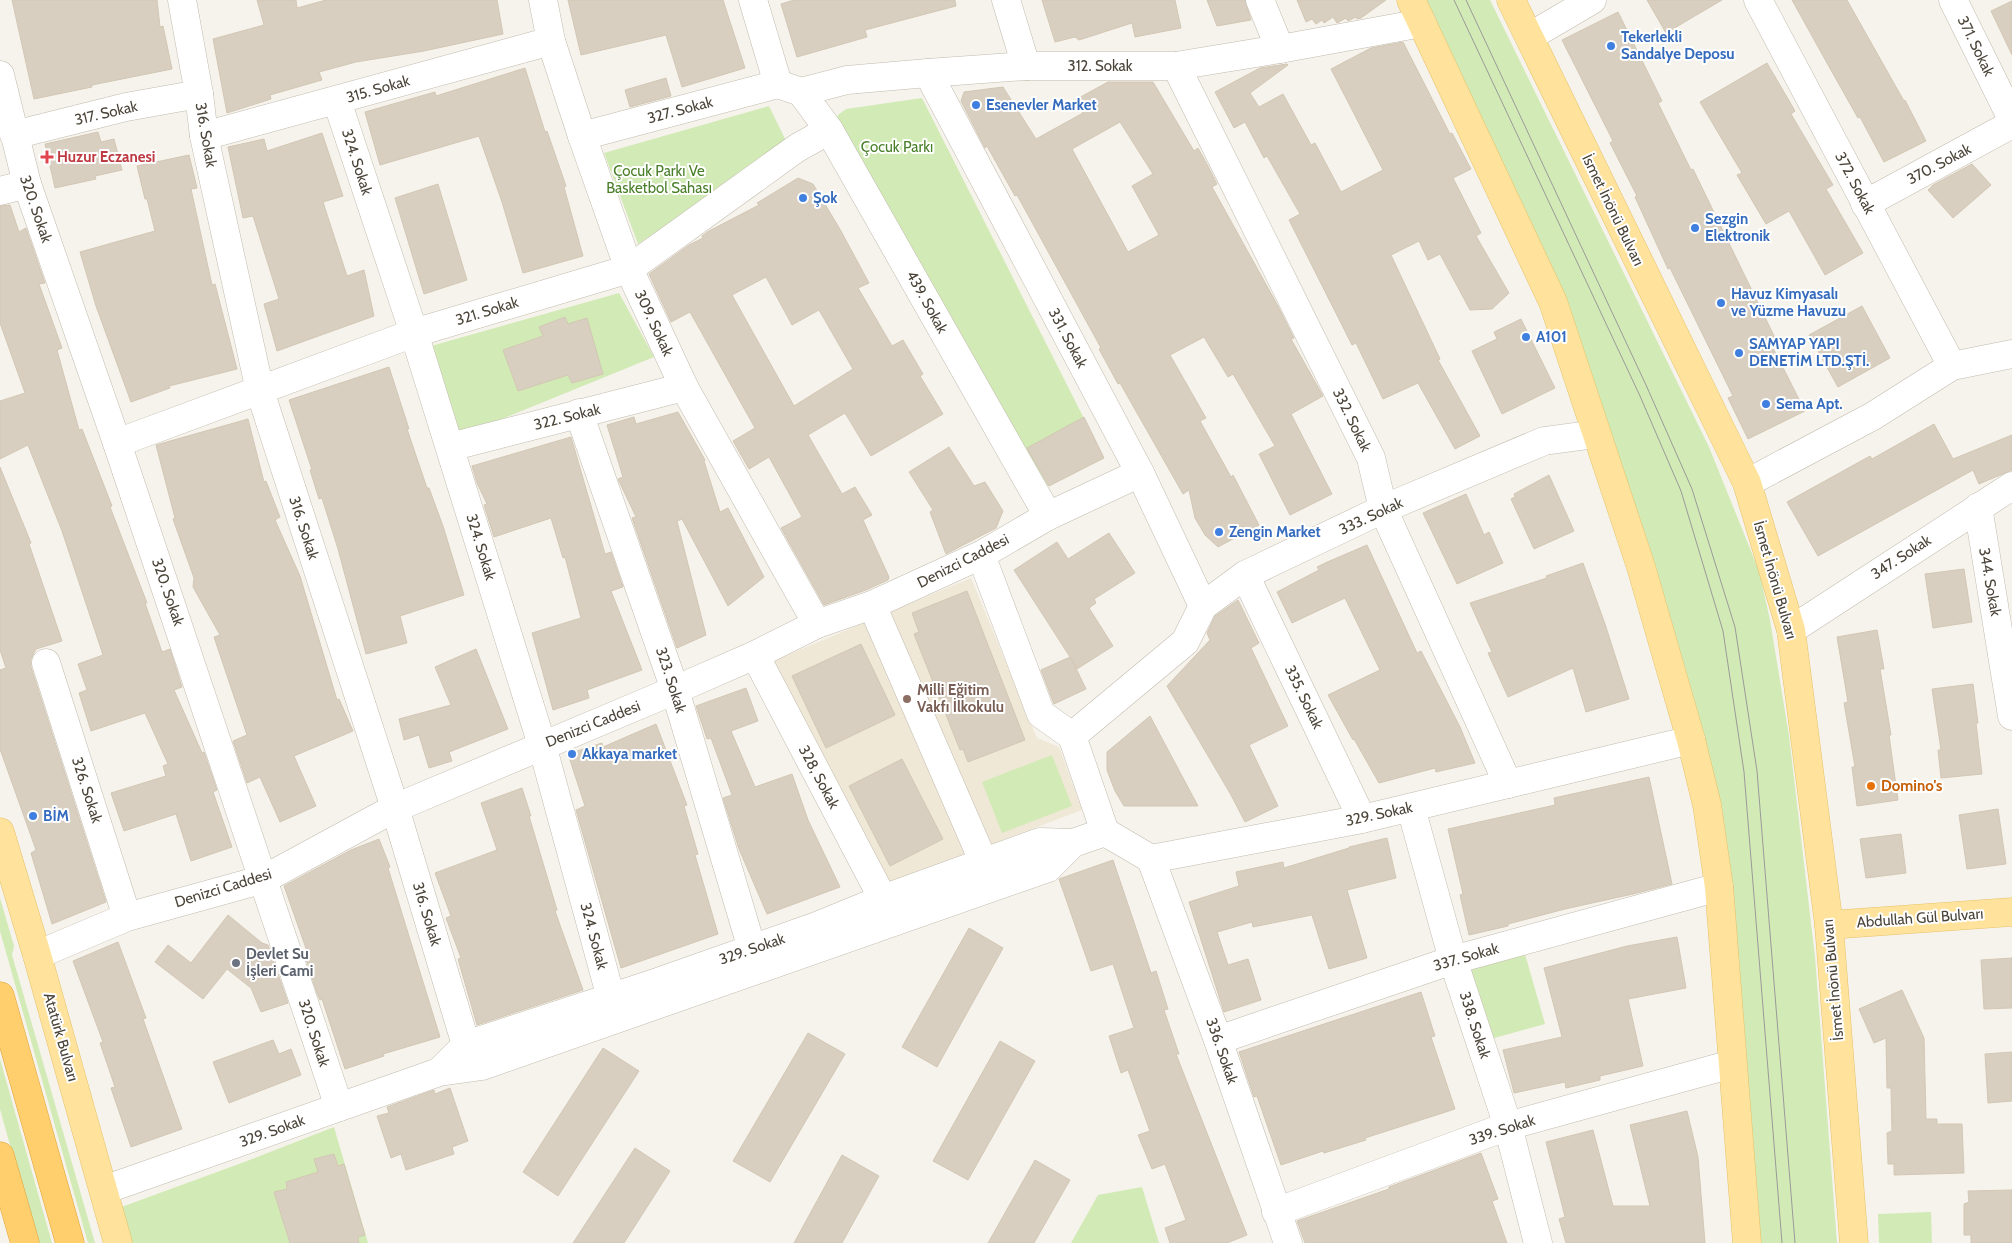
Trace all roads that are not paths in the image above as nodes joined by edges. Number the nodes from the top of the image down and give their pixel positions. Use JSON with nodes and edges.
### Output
{"nodes":[{"id":1,"x":182,"y":0,"type":"edge"},
{"id":2,"x":543,"y":0,"type":"edge"},
{"id":3,"x":753,"y":0,"type":"edge"},
{"id":4,"x":1006,"y":0,"type":"edge"},
{"id":5,"x":1260,"y":0,"type":"edge"},
{"id":6,"x":1511,"y":0,"type":"edge"},
{"id":7,"x":1592,"y":0,"type":"edge"},
{"id":8,"x":1758,"y":0,"type":"edge"},
{"id":9,"x":1953,"y":0,"type":"edge"},
{"id":10,"x":1416,"y":11,"type":"edge"},
{"id":11,"x":1529,"y":37,"type":"junction"},
{"id":12,"x":551,"y":41,"type":"junction"},
{"id":13,"x":1280,"y":49,"type":"junction"},
{"id":14,"x":1026,"y":66,"type":"junction"},
{"id":15,"x":1176,"y":66,"type":"junction"},
{"id":16,"x":928,"y":73,"type":"junction"},
{"id":17,"x":0,"y":75,"type":"edge"},
{"id":18,"x":790,"y":88,"type":"junction"},
{"id":19,"x":199,"y":94,"type":"junction"},
{"id":20,"x":337,"y":101,"type":"junction"},
{"id":21,"x":2012,"y":119,"type":"edge"},
{"id":22,"x":2012,"y":124,"type":"edge"},
{"id":23,"x":829,"y":130,"type":"junction"},
{"id":24,"x":14,"y":136,"type":"junction"},
{"id":25,"x":204,"y":136,"type":"junction"},
{"id":26,"x":582,"y":136,"type":"junction"},
{"id":27,"x":27,"y":184,"type":"junction"},
{"id":28,"x":0,"y":190,"type":"edge"},
{"id":29,"x":1865,"y":204,"type":"junction"},
{"id":30,"x":629,"y":269,"type":"junction"},
{"id":31,"x":414,"y":333,"type":"junction"},
{"id":32,"x":2012,"y":354,"type":"edge"},
{"id":33,"x":1952,"y":366,"type":"junction"},
{"id":34,"x":684,"y":387,"type":"junction"},
{"id":35,"x":260,"y":391,"type":"junction"},
{"id":36,"x":579,"y":413,"type":"junction"},
{"id":37,"x":1596,"y":434,"type":"junction"},
{"id":38,"x":118,"y":443,"type":"junction"},
{"id":39,"x":450,"y":447,"type":"junction"},
{"id":40,"x":1140,"y":473,"type":"junction"},
{"id":41,"x":1747,"y":484,"type":"junction"},
{"id":42,"x":2012,"y":486,"type":"edge"},
{"id":43,"x":1978,"y":507,"type":"junction"},
{"id":44,"x":1383,"y":509,"type":"junction"},
{"id":45,"x":1048,"y":516,"type":"junction"},
{"id":46,"x":981,"y":555,"type":"junction"},
{"id":47,"x":1245,"y":575,"type":"junction"},
{"id":48,"x":872,"y":605,"type":"junction"},
{"id":49,"x":1203,"y":606,"type":"junction"},
{"id":50,"x":817,"y":624,"type":"junction"},
{"id":51,"x":1791,"y":630,"type":"junction"},
{"id":52,"x":755,"y":655,"type":"junction"},
{"id":53,"x":46,"y":663,"type":"dead end"},
{"id":54,"x":676,"y":690,"type":"junction"},
{"id":55,"x":2012,"y":708,"type":"edge"},
{"id":56,"x":1072,"y":736,"type":"junction"},
{"id":57,"x":1691,"y":740,"type":"junction"},
{"id":58,"x":542,"y":745,"type":"junction"},
{"id":59,"x":1508,"y":784,"type":"junction"},
{"id":60,"x":395,"y":808,"type":"junction"},
{"id":61,"x":1411,"y":808,"type":"junction"},
{"id":62,"x":1362,"y":819,"type":"junction"},
{"id":63,"x":0,"y":832,"type":"edge"},
{"id":64,"x":1105,"y":832,"type":"junction"},
{"id":65,"x":1073,"y":843,"type":"junction"},
{"id":66,"x":1151,"y":859,"type":"junction"},
{"id":67,"x":984,"y":863,"type":"junction"},
{"id":68,"x":264,"y":879,"type":"junction"},
{"id":69,"x":1719,"y":887,"type":"junction"},
{"id":70,"x":883,"y":899,"type":"junction"},
{"id":71,"x":2012,"y":912,"type":"edge"},
{"id":72,"x":127,"y":916,"type":"junction"},
{"id":73,"x":1829,"y":924,"type":"junction"},
{"id":74,"x":752,"y":949,"type":"junction"},
{"id":75,"x":38,"y":955,"type":"junction"},
{"id":76,"x":1453,"y":960,"type":"junction"},
{"id":77,"x":0,"y":996,"type":"edge"},
{"id":78,"x":611,"y":998,"type":"junction"},
{"id":79,"x":1218,"y":1040,"type":"junction"},
{"id":80,"x":466,"y":1045,"type":"junction"},
{"id":81,"x":1732,"y":1064,"type":"junction"},
{"id":82,"x":439,"y":1072,"type":"junction"},
{"id":83,"x":339,"y":1107,"type":"junction"},
{"id":84,"x":1508,"y":1126,"type":"junction"},
{"id":85,"x":0,"y":1156,"type":"edge"},
{"id":86,"x":104,"y":1190,"type":"junction"},
{"id":87,"x":1276,"y":1212,"type":"junction"},
{"id":88,"x":24,"y":1243,"type":"edge"},
{"id":89,"x":70,"y":1243,"type":"edge"},
{"id":90,"x":118,"y":1243,"type":"edge"},
{"id":91,"x":1288,"y":1243,"type":"edge"},
{"id":92,"x":1538,"y":1243,"type":"edge"},
{"id":93,"x":1747,"y":1243,"type":"edge"},
{"id":94,"x":1854,"y":1243,"type":"edge"}],
"edges":[{"from":1,"to":19,"type":"street","name":"316. Sokak"},
{"from":2,"to":12,"type":"street","name":"309. Sokak"},
{"from":3,"to":18,"type":"street","name":"439. Sokak"},
{"from":4,"to":14,"type":"street"},
{"from":5,"to":13,"type":"street"},
{"from":6,"to":11,"type":"main road","name":"İsmet İnönü Bulvarı"},
{"from":7,"to":11,"type":"street"},
{"from":8,"to":29,"type":"street","name":"372. Sokak"},
{"from":9,"to":21,"type":"street","name":"371. Sokak"},
{"from":10,"to":13,"type":"street","name":"312. Sokak"},
{"from":10,"to":37,"type":"main road"},
{"from":11,"to":41,"type":"main road","name":"İsmet İnönü Bulvarı"},
{"from":12,"to":20,"type":"street","name":"315. Sokak"},
{"from":12,"to":26,"type":"street","name":"309. Sokak"},
{"from":13,"to":15,"type":"street","name":"312. Sokak"},
{"from":14,"to":15,"type":"street","name":"312. Sokak"},
{"from":14,"to":16,"type":"street","name":"312. Sokak"},
{"from":15,"to":44,"type":"street","name":"332. Sokak"},
{"from":16,"to":18,"type":"street","name":"312. Sokak"},
{"from":16,"to":40,"type":"street","name":"331. Sokak"},
{"from":17,"to":24,"type":"street","name":"320. Sokak"},
{"from":18,"to":23,"type":"street","name":"439. Sokak"},
{"from":18,"to":26,"type":"street","name":"327. Sokak"},
{"from":19,"to":24,"type":"street","name":"317. Sokak"},
{"from":19,"to":25,"type":"street","name":"316. Sokak"},
{"from":20,"to":25,"type":"street","name":"315. Sokak"},
{"from":20,"to":31,"type":"street","name":"324. Sokak"},
{"from":22,"to":29,"type":"street","name":"370. Sokak"},
{"from":23,"to":30,"type":"street","name":"321. Sokak"},
{"from":23,"to":45,"type":"street","name":"439. Sokak"},
{"from":24,"to":27,"type":"street","name":"320. Sokak"},
{"from":25,"to":35,"type":"street","name":"316. Sokak"},
{"from":26,"to":30,"type":"street","name":"309. Sokak"},
{"from":27,"to":28,"type":"street"},
{"from":27,"to":38,"type":"street","name":"320. Sokak"},
{"from":29,"to":33,"type":"street","name":"372. Sokak"},
{"from":30,"to":31,"type":"street","name":"321. Sokak"},
{"from":30,"to":34,"type":"street","name":"309. Sokak"},
{"from":31,"to":35,"type":"street","name":"321. Sokak"},
{"from":31,"to":39,"type":"street","name":"324. Sokak"},
{"from":32,"to":33,"type":"street"},
{"from":33,"to":41,"type":"street"},
{"from":34,"to":36,"type":"street","name":"322. Sokak"},
{"from":34,"to":50,"type":"street","name":"309. Sokak"},
{"from":35,"to":38,"type":"street","name":"321. Sokak"},
{"from":35,"to":60,"type":"street","name":"316. Sokak"},
{"from":36,"to":39,"type":"street","name":"322. Sokak"},
{"from":36,"to":54,"type":"street","name":"323. Sokak"},
{"from":37,"to":44,"type":"street","name":"333. Sokak"},
{"from":37,"to":57,"type":"main road"},
{"from":38,"to":68,"type":"street","name":"320. Sokak"},
{"from":39,"to":58,"type":"street","name":"324. Sokak"},
{"from":40,"to":45,"type":"street","name":"Denizci Caddesi"},
{"from":40,"to":49,"type":"street","name":"331. Sokak"},
{"from":41,"to":51,"type":"main road","name":"İsmet İnönü Bulvarı"},
{"from":42,"to":43,"type":"street","name":"347. Sokak"},
{"from":43,"to":51,"type":"street","name":"347. Sokak"},
{"from":43,"to":55,"type":"street","name":"344. Sokak"},
{"from":44,"to":47,"type":"street","name":"333. Sokak"},
{"from":44,"to":59,"type":"street","name":"332. Sokak"},
{"from":45,"to":46,"type":"street","name":"Denizci Caddesi"},
{"from":46,"to":48,"type":"street","name":"Denizci Caddesi"},
{"from":46,"to":56,"type":"street"},
{"from":47,"to":49,"type":"street","name":"333. Sokak"},
{"from":47,"to":62,"type":"street","name":"335. Sokak"},
{"from":48,"to":50,"type":"street","name":"Denizci Caddesi"},
{"from":48,"to":67,"type":"street"},
{"from":49,"to":56,"type":"street","name":"333. Sokak"},
{"from":50,"to":52,"type":"street","name":"Denizci Caddesi"},
{"from":51,"to":73,"type":"main road","name":"İsmet İnönü Bulvarı"},
{"from":52,"to":54,"type":"street","name":"Denizci Caddesi"},
{"from":52,"to":70,"type":"street","name":"328, Sokak"},
{"from":53,"to":72,"type":"street","name":"326. Sokak"},
{"from":54,"to":58,"type":"street","name":"Denizci Caddesi"},
{"from":54,"to":74,"type":"street","name":"323. Sokak"},
{"from":56,"to":64,"type":"street"},
{"from":57,"to":59,"type":"street","name":"329. Sokak"},
{"from":57,"to":69,"type":"main road"},
{"from":58,"to":60,"type":"street","name":"Denizci Caddesi"},
{"from":58,"to":78,"type":"street","name":"324. Sokak"},
{"from":59,"to":61,"type":"street","name":"329. Sokak"},
{"from":60,"to":68,"type":"street","name":"Denizci Caddesi"},
{"from":60,"to":80,"type":"street","name":"316. Sokak"},
{"from":61,"to":62,"type":"street","name":"329. Sokak"},
{"from":61,"to":76,"type":"street","name":"338. Sokak"},
{"from":62,"to":66,"type":"street","name":"329. Sokak"},
{"from":63,"to":75,"type":"main road","name":"Atatürk Bulvarı"},
{"from":64,"to":65,"type":"street","name":"329. Sokak"},
{"from":64,"to":66,"type":"street"},
{"from":65,"to":67,"type":"street","name":"329. Sokak"},
{"from":65,"to":82,"type":"street","name":"329. Sokak"},
{"from":66,"to":79,"type":"street","name":"336. Sokak"},
{"from":67,"to":70,"type":"street","name":"329. Sokak"},
{"from":68,"to":72,"type":"street","name":"Denizci Caddesi"},
{"from":68,"to":83,"type":"street","name":"320. Sokak"},
{"from":69,"to":76,"type":"street","name":"337. Sokak"},
{"from":69,"to":81,"type":"main road"},
{"from":70,"to":74,"type":"street","name":"329. Sokak"},
{"from":71,"to":73,"type":"main road","name":"Abdullah Gül Bulvarı"},
{"from":72,"to":75,"type":"street","name":"Denizci Caddesi"},
{"from":73,"to":94,"type":"main road","name":"İsmet İnönü Bulvarı"},
{"from":74,"to":78,"type":"street","name":"329. Sokak"},
{"from":75,"to":86,"type":"main road","name":"Atatürk Bulvarı"},
{"from":76,"to":79,"type":"street","name":"337. Sokak"},
{"from":76,"to":84,"type":"street","name":"338. Sokak"},
{"from":77,"to":89,"type":"highway"},
{"from":78,"to":80,"type":"street","name":"329. Sokak"},
{"from":79,"to":87,"type":"street","name":"336. Sokak"},
{"from":80,"to":82,"type":"street","name":"329. Sokak"},
{"from":81,"to":84,"type":"street","name":"339. Sokak"},
{"from":81,"to":93,"type":"main road"},
{"from":82,"to":83,"type":"street","name":"329. Sokak"},
{"from":83,"to":86,"type":"street","name":"329. Sokak"},
{"from":84,"to":87,"type":"street","name":"339. Sokak"},
{"from":84,"to":92,"type":"street","name":"338. Sokak"},
{"from":85,"to":88,"type":"highway"},
{"from":86,"to":90,"type":"main road","name":"Atatürk Bulvarı"},
{"from":87,"to":91,"type":"street","name":"336. Sokak"}]}
